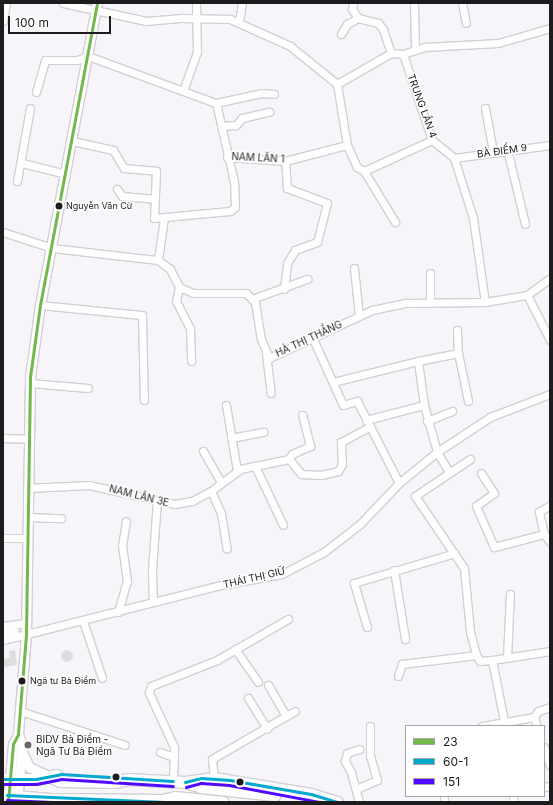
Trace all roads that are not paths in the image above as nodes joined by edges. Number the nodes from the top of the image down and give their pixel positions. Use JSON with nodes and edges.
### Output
{"nodes":[{"id":1,"x":6,"y":3,"type":"edge"},
{"id":2,"x":63,"y":3,"type":"edge"},
{"id":3,"x":196,"y":3,"type":"edge"},
{"id":4,"x":242,"y":3,"type":"edge"},
{"id":5,"x":353,"y":3,"type":"edge"},
{"id":6,"x":462,"y":3,"type":"edge"},
{"id":7,"x":414,"y":4,"type":"edge"},
{"id":8,"x":97,"y":7,"type":"edge"},
{"id":9,"x":196,"y":18,"type":"junction"},
{"id":10,"x":358,"y":18,"type":"junction"},
{"id":11,"x":3,"y":21,"type":"edge"},
{"id":12,"x":239,"y":22,"type":"junction"},
{"id":13,"x":466,"y":23,"type":"dead end"},
{"id":14,"x":550,"y":28,"type":"edge"},
{"id":15,"x":341,"y":34,"type":"dead end"},
{"id":16,"x":415,"y":49,"type":"junction"},
{"id":17,"x":391,"y":53,"type":"junction"},
{"id":18,"x":404,"y":54,"type":"junction"},
{"id":19,"x":88,"y":56,"type":"junction"},
{"id":20,"x":337,"y":84,"type":"junction"},
{"id":21,"x":183,"y":91,"type":"junction"},
{"id":22,"x":36,"y":92,"type":"dead end"},
{"id":23,"x":274,"y":94,"type":"dead end"},
{"id":24,"x":216,"y":103,"type":"junction"},
{"id":25,"x":30,"y":108,"type":"dead end"},
{"id":26,"x":485,"y":108,"type":"dead end"},
{"id":27,"x":269,"y":112,"type":"dead end"},
{"id":28,"x":221,"y":126,"type":"junction"},
{"id":29,"x":432,"y":140,"type":"junction"},
{"id":30,"x":72,"y":141,"type":"junction"},
{"id":31,"x":347,"y":145,"type":"junction"},
{"id":32,"x":550,"y":145,"type":"edge"},
{"id":33,"x":507,"y":149,"type":"junction"},
{"id":34,"x":493,"y":151,"type":"junction"},
{"id":35,"x":226,"y":156,"type":"junction"},
{"id":36,"x":454,"y":158,"type":"junction"},
{"id":37,"x":284,"y":161,"type":"junction"},
{"id":38,"x":22,"y":163,"type":"junction"},
{"id":39,"x":364,"y":171,"type":"junction"},
{"id":40,"x":66,"y":174,"type":"junction"},
{"id":41,"x":17,"y":181,"type":"dead end"},
{"id":42,"x":117,"y":189,"type":"dead end"},
{"id":43,"x":154,"y":199,"type":"junction"},
{"id":44,"x":164,"y":218,"type":"junction"},
{"id":45,"x":395,"y":222,"type":"dead end"},
{"id":46,"x":525,"y":224,"type":"dead end"},
{"id":47,"x":3,"y":232,"type":"edge"},
{"id":48,"x":52,"y":248,"type":"junction"},
{"id":49,"x":158,"y":260,"type":"junction"},
{"id":50,"x":354,"y":268,"type":"dead end"},
{"id":51,"x":430,"y":273,"type":"dead end"},
{"id":52,"x":550,"y":278,"type":"edge"},
{"id":53,"x":307,"y":279,"type":"dead end"},
{"id":54,"x":179,"y":287,"type":"junction"},
{"id":55,"x":284,"y":289,"type":"junction"},
{"id":56,"x":527,"y":295,"type":"junction"},
{"id":57,"x":252,"y":299,"type":"junction"},
{"id":58,"x":485,"y":302,"type":"junction"},
{"id":59,"x":430,"y":303,"type":"junction"},
{"id":60,"x":40,"y":305,"type":"junction"},
{"id":61,"x":359,"y":316,"type":"junction"},
{"id":62,"x":457,"y":330,"type":"dead end"},
{"id":63,"x":313,"y":339,"type":"junction"},
{"id":64,"x":550,"y":340,"type":"edge"},
{"id":65,"x":458,"y":353,"type":"junction"},
{"id":66,"x":266,"y":354,"type":"junction"},
{"id":67,"x":191,"y":360,"type":"dead end"},
{"id":68,"x":418,"y":361,"type":"junction"},
{"id":69,"x":333,"y":382,"type":"junction"},
{"id":70,"x":30,"y":383,"type":"junction"},
{"id":71,"x":88,"y":388,"type":"dead end"},
{"id":72,"x":271,"y":393,"type":"dead end"},
{"id":73,"x":550,"y":394,"type":"edge"},
{"id":74,"x":144,"y":400,"type":"dead end"},
{"id":75,"x":468,"y":401,"type":"dead end"},
{"id":76,"x":226,"y":405,"type":"dead end"},
{"id":77,"x":424,"y":405,"type":"junction"},
{"id":78,"x":452,"y":411,"type":"dead end"},
{"id":79,"x":302,"y":415,"type":"dead end"},
{"id":80,"x":427,"y":421,"type":"junction"},
{"id":81,"x":367,"y":423,"type":"junction"},
{"id":82,"x":263,"y":432,"type":"dead end"},
{"id":83,"x":3,"y":438,"type":"edge"},
{"id":84,"x":231,"y":438,"type":"junction"},
{"id":85,"x":28,"y":439,"type":"junction"},
{"id":86,"x":203,"y":451,"type":"dead end"},
{"id":87,"x":437,"y":452,"type":"junction"},
{"id":88,"x":289,"y":459,"type":"junction"},
{"id":89,"x":470,"y":460,"type":"dead end"},
{"id":90,"x":255,"y":466,"type":"junction"},
{"id":91,"x":237,"y":471,"type":"junction"},
{"id":92,"x":449,"y":472,"type":"junction"},
{"id":93,"x":481,"y":473,"type":"dead end"},
{"id":94,"x":221,"y":482,"type":"junction"},
{"id":95,"x":399,"y":483,"type":"junction"},
{"id":96,"x":27,"y":488,"type":"junction"},
{"id":97,"x":210,"y":491,"type":"junction"},
{"id":98,"x":157,"y":500,"type":"junction"},
{"id":99,"x":550,"y":505,"type":"edge"},
{"id":100,"x":27,"y":517,"type":"junction"},
{"id":101,"x":61,"y":518,"type":"dead end"},
{"id":102,"x":126,"y":521,"type":"dead end"},
{"id":103,"x":283,"y":525,"type":"dead end"},
{"id":104,"x":544,"y":534,"type":"junction"},
{"id":105,"x":3,"y":538,"type":"edge"},
{"id":106,"x":27,"y":538,"type":"junction"},
{"id":107,"x":550,"y":542,"type":"edge"},
{"id":108,"x":227,"y":549,"type":"dead end"},
{"id":109,"x":455,"y":553,"type":"junction"},
{"id":110,"x":394,"y":570,"type":"junction"},
{"id":111,"x":510,"y":594,"type":"dead end"},
{"id":112,"x":153,"y":602,"type":"junction"},
{"id":113,"x":118,"y":612,"type":"junction"},
{"id":114,"x":288,"y":619,"type":"dead end"},
{"id":115,"x":83,"y":621,"type":"junction"},
{"id":116,"x":25,"y":623,"type":"junction"},
{"id":117,"x":3,"y":626,"type":"edge"},
{"id":118,"x":367,"y":627,"type":"dead end"},
{"id":119,"x":15,"y":631,"type":"dead end"},
{"id":120,"x":3,"y":633,"type":"edge"},
{"id":121,"x":26,"y":634,"type":"junction"},
{"id":122,"x":405,"y":639,"type":"dead end"},
{"id":123,"x":3,"y":640,"type":"edge"},
{"id":124,"x":235,"y":649,"type":"junction"},
{"id":125,"x":550,"y":651,"type":"edge"},
{"id":126,"x":476,"y":655,"type":"junction"},
{"id":127,"x":507,"y":658,"type":"junction"},
{"id":128,"x":492,"y":660,"type":"junction"},
{"id":129,"x":398,"y":676,"type":"dead end"},
{"id":130,"x":102,"y":678,"type":"dead end"},
{"id":131,"x":258,"y":682,"type":"dead end"},
{"id":132,"x":268,"y":685,"type":"dead end"},
{"id":133,"x":248,"y":698,"type":"dead end"},
{"id":134,"x":550,"y":708,"type":"edge"},
{"id":135,"x":20,"y":711,"type":"junction"},
{"id":136,"x":295,"y":711,"type":"dead end"},
{"id":137,"x":286,"y":716,"type":"junction"},
{"id":138,"x":534,"y":716,"type":"junction"},
{"id":139,"x":504,"y":724,"type":"edge"},
{"id":140,"x":493,"y":725,"type":"edge"},
{"id":141,"x":537,"y":725,"type":"edge"},
{"id":142,"x":370,"y":726,"type":"dead end"},
{"id":143,"x":266,"y":728,"type":"junction"},
{"id":144,"x":18,"y":734,"type":"junction"},
{"id":145,"x":125,"y":746,"type":"dead end"},
{"id":146,"x":359,"y":749,"type":"dead end"},
{"id":147,"x":545,"y":750,"type":"edge"},
{"id":148,"x":22,"y":751,"type":"junction"},
{"id":149,"x":160,"y":752,"type":"dead end"},
{"id":150,"x":11,"y":754,"type":"junction"},
{"id":151,"x":174,"y":757,"type":"junction"},
{"id":152,"x":3,"y":761,"type":"edge"},
{"id":153,"x":550,"y":765,"type":"edge"},
{"id":154,"x":51,"y":777,"type":"junction"},
{"id":155,"x":214,"y":778,"type":"junction"},
{"id":156,"x":10,"y":779,"type":"edge"},
{"id":157,"x":173,"y":781,"type":"junction"},
{"id":158,"x":185,"y":782,"type":"junction"},
{"id":159,"x":356,"y":789,"type":"junction"},
{"id":160,"x":11,"y":798,"type":"edge"},
{"id":161,"x":49,"y":800,"type":"edge"},
{"id":162,"x":164,"y":801,"type":"edge"},
{"id":163,"x":223,"y":802,"type":"edge"},
{"id":164,"x":315,"y":802,"type":"edge"},
{"id":165,"x":337,"y":802,"type":"edge"},
{"id":166,"x":359,"y":802,"type":"edge"}],
"edges":[{"from":1,"to":11,"type":"street"},
{"from":2,"to":8,"type":"street"},
{"from":3,"to":9,"type":"street"},
{"from":4,"to":12,"type":"street"},
{"from":5,"to":10,"type":"street"},
{"from":6,"to":13,"type":"street"},
{"from":7,"to":16,"type":"street"},
{"from":8,"to":9,"type":"street"},
{"from":8,"to":19,"type":"main road"},
{"from":9,"to":12,"type":"street"},
{"from":9,"to":21,"type":"street"},
{"from":10,"to":15,"type":"street"},
{"from":10,"to":17,"type":"street"},
{"from":12,"to":20,"type":"street"},
{"from":14,"to":16,"type":"street"},
{"from":16,"to":18,"type":"street"},
{"from":17,"to":18,"type":"street"},
{"from":17,"to":20,"type":"street"},
{"from":18,"to":29,"type":"street","name":"TRUNG LÂN 4"},
{"from":19,"to":21,"type":"street"},
{"from":19,"to":22,"type":"street"},
{"from":19,"to":30,"type":"main road"},
{"from":20,"to":31,"type":"street"},
{"from":21,"to":24,"type":"street"},
{"from":23,"to":24,"type":"street"},
{"from":24,"to":28,"type":"street","name":"NAM LÂN 1"},
{"from":25,"to":38,"type":"street"},
{"from":26,"to":34,"type":"street"},
{"from":27,"to":28,"type":"street"},
{"from":28,"to":35,"type":"street","name":"NAM LÂN 1"},
{"from":29,"to":36,"type":"street","name":"TRUNG LÂN 4"},
{"from":29,"to":39,"type":"street"},
{"from":30,"to":40,"type":"main road"},
{"from":30,"to":43,"type":"street"},
{"from":31,"to":37,"type":"street","name":"NAM LÂN 1"},
{"from":31,"to":39,"type":"street"},
{"from":32,"to":33,"type":"street","name":"BÀ ĐIỂM 9"},
{"from":33,"to":34,"type":"street","name":"BÀ ĐIỂM 9"},
{"from":33,"to":46,"type":"street"},
{"from":34,"to":36,"type":"street","name":"BÀ ĐIỂM 9"},
{"from":35,"to":37,"type":"street","name":"NAM LÂN 1"},
{"from":35,"to":44,"type":"street"},
{"from":36,"to":58,"type":"street"},
{"from":37,"to":55,"type":"street"},
{"from":38,"to":40,"type":"street"},
{"from":38,"to":41,"type":"street"},
{"from":39,"to":45,"type":"street"},
{"from":40,"to":48,"type":"main road"},
{"from":42,"to":43,"type":"street"},
{"from":43,"to":44,"type":"street"},
{"from":44,"to":49,"type":"street"},
{"from":47,"to":48,"type":"street"},
{"from":48,"to":49,"type":"street"},
{"from":48,"to":60,"type":"main road"},
{"from":49,"to":54,"type":"street"},
{"from":50,"to":61,"type":"street"},
{"from":51,"to":59,"type":"street"},
{"from":52,"to":56,"type":"street","name":"HÀ THỊ THẮNG"},
{"from":53,"to":55,"type":"street"},
{"from":54,"to":57,"type":"street"},
{"from":54,"to":67,"type":"street"},
{"from":55,"to":57,"type":"street"},
{"from":56,"to":58,"type":"street","name":"HÀ THỊ THẮNG"},
{"from":56,"to":64,"type":"street"},
{"from":57,"to":66,"type":"street","name":"HÀ THỊ THẮNG"},
{"from":58,"to":59,"type":"street","name":"HÀ THỊ THẮNG"},
{"from":59,"to":61,"type":"street","name":"HÀ THỊ THẮNG"},
{"from":60,"to":70,"type":"main road"},
{"from":60,"to":74,"type":"street"},
{"from":61,"to":63,"type":"street","name":"HÀ THỊ THẮNG"},
{"from":62,"to":65,"type":"street"},
{"from":63,"to":66,"type":"street","name":"HÀ THỊ THẮNG"},
{"from":63,"to":69,"type":"street"},
{"from":65,"to":68,"type":"street"},
{"from":65,"to":75,"type":"street"},
{"from":66,"to":72,"type":"street"},
{"from":68,"to":69,"type":"street"},
{"from":68,"to":77,"type":"street"},
{"from":69,"to":81,"type":"street"},
{"from":70,"to":71,"type":"street"},
{"from":70,"to":85,"type":"main road"},
{"from":73,"to":87,"type":"street","name":"THÁI THỊ GIỮ"},
{"from":76,"to":84,"type":"street"},
{"from":77,"to":80,"type":"street"},
{"from":77,"to":81,"type":"street"},
{"from":78,"to":80,"type":"street"},
{"from":79,"to":88,"type":"street","name":"NAM LÂN 3E"},
{"from":80,"to":87,"type":"street"},
{"from":81,"to":88,"type":"street"},
{"from":81,"to":95,"type":"street"},
{"from":82,"to":84,"type":"street"},
{"from":83,"to":85,"type":"street"},
{"from":84,"to":91,"type":"street"},
{"from":85,"to":96,"type":"main road"},
{"from":86,"to":94,"type":"street"},
{"from":87,"to":92,"type":"street"},
{"from":87,"to":95,"type":"street","name":"THÁI THỊ GIỮ"},
{"from":88,"to":90,"type":"street","name":"NAM LÂN 3E"},
{"from":89,"to":92,"type":"street"},
{"from":90,"to":91,"type":"street","name":"NAM LÂN 3E"},
{"from":90,"to":103,"type":"street"},
{"from":91,"to":94,"type":"street","name":"NAM LÂN 3E"},
{"from":92,"to":109,"type":"street"},
{"from":93,"to":104,"type":"street"},
{"from":94,"to":97,"type":"street","name":"NAM LÂN 3E"},
{"from":95,"to":112,"type":"street","name":"THÁI THỊ GIỮ"},
{"from":96,"to":98,"type":"street","name":"NAM LÂN 3E"},
{"from":96,"to":100,"type":"main road"},
{"from":97,"to":98,"type":"street","name":"NAM LÂN 3E"},
{"from":97,"to":108,"type":"street"},
{"from":98,"to":112,"type":"street"},
{"from":99,"to":104,"type":"street"},
{"from":100,"to":101,"type":"street"},
{"from":100,"to":106,"type":"main road"},
{"from":102,"to":113,"type":"street"},
{"from":104,"to":107,"type":"street"},
{"from":105,"to":106,"type":"street"},
{"from":106,"to":116,"type":"main road"},
{"from":109,"to":110,"type":"street"},
{"from":109,"to":126,"type":"street"},
{"from":110,"to":118,"type":"street"},
{"from":110,"to":122,"type":"street"},
{"from":111,"to":127,"type":"street"},
{"from":112,"to":113,"type":"street","name":"THÁI THỊ GIỮ"},
{"from":113,"to":115,"type":"street","name":"THÁI THỊ GIỮ"},
{"from":114,"to":124,"type":"street"},
{"from":115,"to":121,"type":"street","name":"THÁI THỊ GIỮ"},
{"from":115,"to":130,"type":"street"},
{"from":116,"to":117,"type":"street"},
{"from":116,"to":121,"type":"main road"},
{"from":119,"to":120,"type":"street"},
{"from":121,"to":123,"type":"street","name":"THÁI THỊ GIỮ"},
{"from":121,"to":135,"type":"main road"},
{"from":124,"to":131,"type":"street"},
{"from":124,"to":151,"type":"street"},
{"from":125,"to":127,"type":"street"},
{"from":126,"to":128,"type":"street"},
{"from":126,"to":129,"type":"street"},
{"from":127,"to":128,"type":"street"},
{"from":128,"to":139,"type":"street"},
{"from":132,"to":137,"type":"street"},
{"from":133,"to":143,"type":"street"},
{"from":134,"to":138,"type":"street"},
{"from":135,"to":144,"type":"main road"},
{"from":135,"to":145,"type":"street"},
{"from":136,"to":137,"type":"street"},
{"from":137,"to":143,"type":"street"},
{"from":138,"to":139,"type":"street"},
{"from":138,"to":141,"type":"street"},
{"from":139,"to":140,"type":"street"},
{"from":142,"to":159,"type":"street"},
{"from":143,"to":155,"type":"street"},
{"from":144,"to":148,"type":"main road"},
{"from":144,"to":150,"type":"main road"},
{"from":146,"to":159,"type":"street"},
{"from":147,"to":153,"type":"street"},
{"from":148,"to":154,"type":"main road"},
{"from":148,"to":156,"type":"main road"},
{"from":149,"to":151,"type":"street"},
{"from":150,"to":152,"type":"main road"},
{"from":150,"to":156,"type":"main road"},
{"from":151,"to":157,"type":"street"},
{"from":154,"to":156,"type":"highway"},
{"from":154,"to":157,"type":"highway"},
{"from":155,"to":158,"type":"highway"},
{"from":155,"to":165,"type":"highway"},
{"from":156,"to":160,"type":"main road"},
{"from":157,"to":158,"type":"highway"},
{"from":158,"to":164,"type":"highway"},
{"from":159,"to":166,"type":"street"},
{"from":160,"to":161,"type":"highway"},
{"from":161,"to":162,"type":"highway"},
{"from":162,"to":163,"type":"highway"}]}
